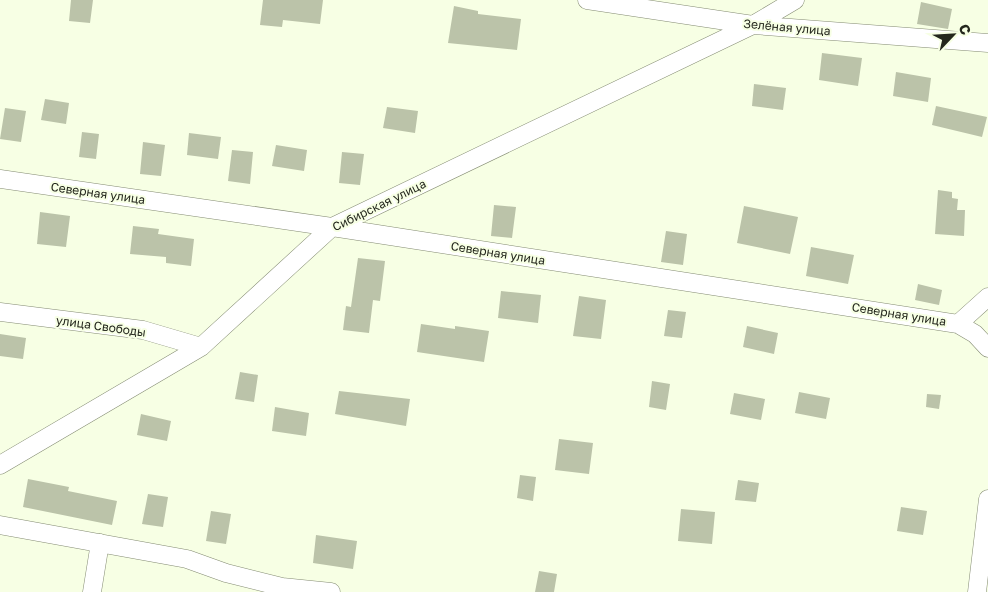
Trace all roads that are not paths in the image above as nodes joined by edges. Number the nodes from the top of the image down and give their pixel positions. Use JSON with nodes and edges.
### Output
{"nodes":[{"id":1,"x":587,"y":0,"type":"edge"},
{"id":2,"x":795,"y":0,"type":"edge"},
{"id":3,"x":753,"y":25,"type":"junction"},
{"id":4,"x":988,"y":43,"type":"edge"},
{"id":5,"x":0,"y":179,"type":"edge"},
{"id":6,"x":332,"y":227,"type":"junction"},
{"id":7,"x":988,"y":297,"type":"edge"},
{"id":8,"x":0,"y":312,"type":"edge"},
{"id":9,"x":958,"y":324,"type":"junction"},
{"id":10,"x":201,"y":347,"type":"junction"},
{"id":11,"x":988,"y":348,"type":"edge"},
{"id":12,"x":0,"y":465,"type":"edge"},
{"id":13,"x":988,"y":500,"type":"edge"},
{"id":14,"x":0,"y":525,"type":"edge"},
{"id":15,"x":100,"y":543,"type":"junction"},
{"id":16,"x":92,"y":592,"type":"edge"},
{"id":17,"x":331,"y":592,"type":"edge"},
{"id":18,"x":977,"y":592,"type":"edge"}],
"edges":[{"from":1,"to":3,"type":"street","name":"Зелёная улица"},
{"from":2,"to":3,"type":"street","name":"Сибирская улица"},
{"from":3,"to":4,"type":"street","name":"Зелёная улица"},
{"from":3,"to":6,"type":"street","name":"Сибирская улица"},
{"from":5,"to":6,"type":"street","name":"Северная улица"},
{"from":6,"to":9,"type":"street","name":"Северная улица"},
{"from":6,"to":10,"type":"street","name":"Сибирская улица"},
{"from":7,"to":9,"type":"street"},
{"from":8,"to":10,"type":"street","name":"улица Свободы"},
{"from":9,"to":11,"type":"street","name":"Северная улица"},
{"from":10,"to":12,"type":"street","name":"Сибирская улица"},
{"from":13,"to":18,"type":"street"},
{"from":14,"to":15,"type":"street"},
{"from":15,"to":16,"type":"street"},
{"from":15,"to":17,"type":"street"}]}
